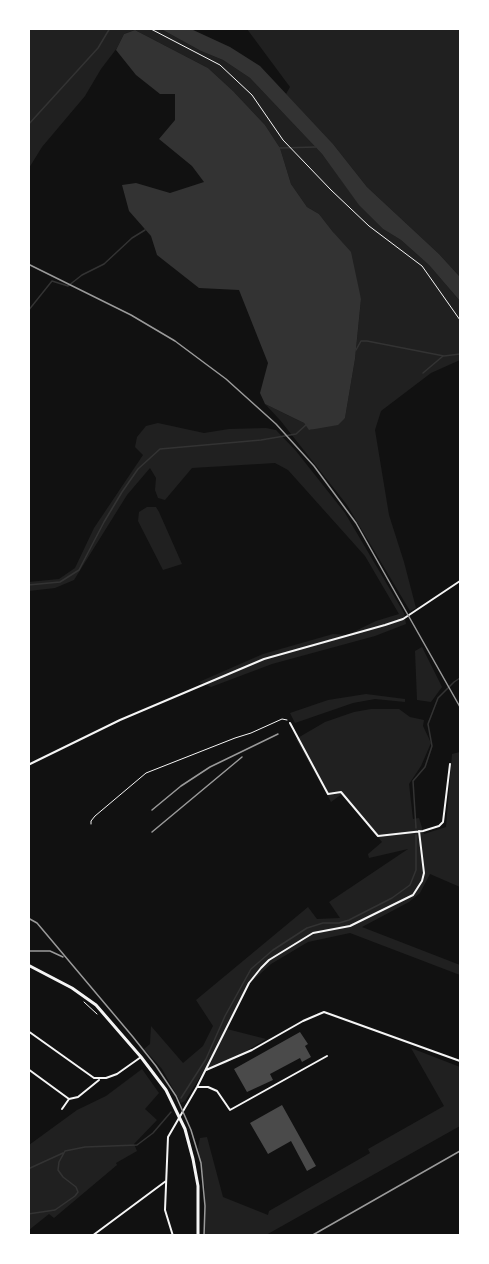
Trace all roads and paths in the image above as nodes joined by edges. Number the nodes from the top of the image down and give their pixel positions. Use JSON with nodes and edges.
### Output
{"nodes":[{"id":1,"x":149,"y":28,"type":"edge"},
{"id":2,"x":460,"y":320,"type":"edge"},
{"id":3,"x":460,"y":581,"type":"edge"},
{"id":4,"x":290,"y":723,"type":"joint"},
{"id":5,"x":450,"y":764,"type":"dead end"},
{"id":6,"x":28,"y":765,"type":"edge"},
{"id":7,"x":91,"y":824,"type":"dead end"},
{"id":8,"x":419,"y":831,"type":"junction"},
{"id":9,"x":28,"y":965,"type":"edge"},
{"id":10,"x":81,"y":999,"type":"dead end"},
{"id":11,"x":102,"y":1018,"type":"dead end"},
{"id":12,"x":28,"y":1031,"type":"edge"},
{"id":13,"x":327,"y":1056,"type":"dead end"},
{"id":14,"x":141,"y":1057,"type":"junction"},
{"id":15,"x":460,"y":1061,"type":"edge"},
{"id":16,"x":28,"y":1069,"type":"edge"},
{"id":17,"x":206,"y":1070,"type":"junction"},
{"id":18,"x":101,"y":1079,"type":"junction"},
{"id":19,"x":197,"y":1087,"type":"junction"},
{"id":20,"x":69,"y":1099,"type":"junction"},
{"id":21,"x":62,"y":1109,"type":"dead end"},
{"id":22,"x":179,"y":1116,"type":"junction"},
{"id":23,"x":166,"y":1181,"type":"junction"},
{"id":24,"x":92,"y":1236,"type":"edge"},
{"id":25,"x":173,"y":1236,"type":"edge"},
{"id":26,"x":198,"y":1236,"type":"edge"}],
"edges":[{"from":1,"to":2,"type":"path"},
{"from":3,"to":6,"type":"street"},
{"from":4,"to":7,"type":"path"},
{"from":4,"to":8,"type":"street"},
{"from":5,"to":8,"type":"street"},
{"from":8,"to":17,"type":"street"},
{"from":9,"to":14,"type":"street"},
{"from":10,"to":11,"type":"path"},
{"from":12,"to":18,"type":"street"},
{"from":13,"to":19,"type":"street"},
{"from":14,"to":18,"type":"street"},
{"from":14,"to":22,"type":"street"},
{"from":15,"to":17,"type":"street"},
{"from":16,"to":20,"type":"street"},
{"from":17,"to":19,"type":"street"},
{"from":18,"to":20,"type":"street"},
{"from":19,"to":22,"type":"street"},
{"from":20,"to":21,"type":"street"},
{"from":22,"to":23,"type":"street"},
{"from":22,"to":26,"type":"street"},
{"from":23,"to":24,"type":"street"},
{"from":23,"to":25,"type":"street"}]}
